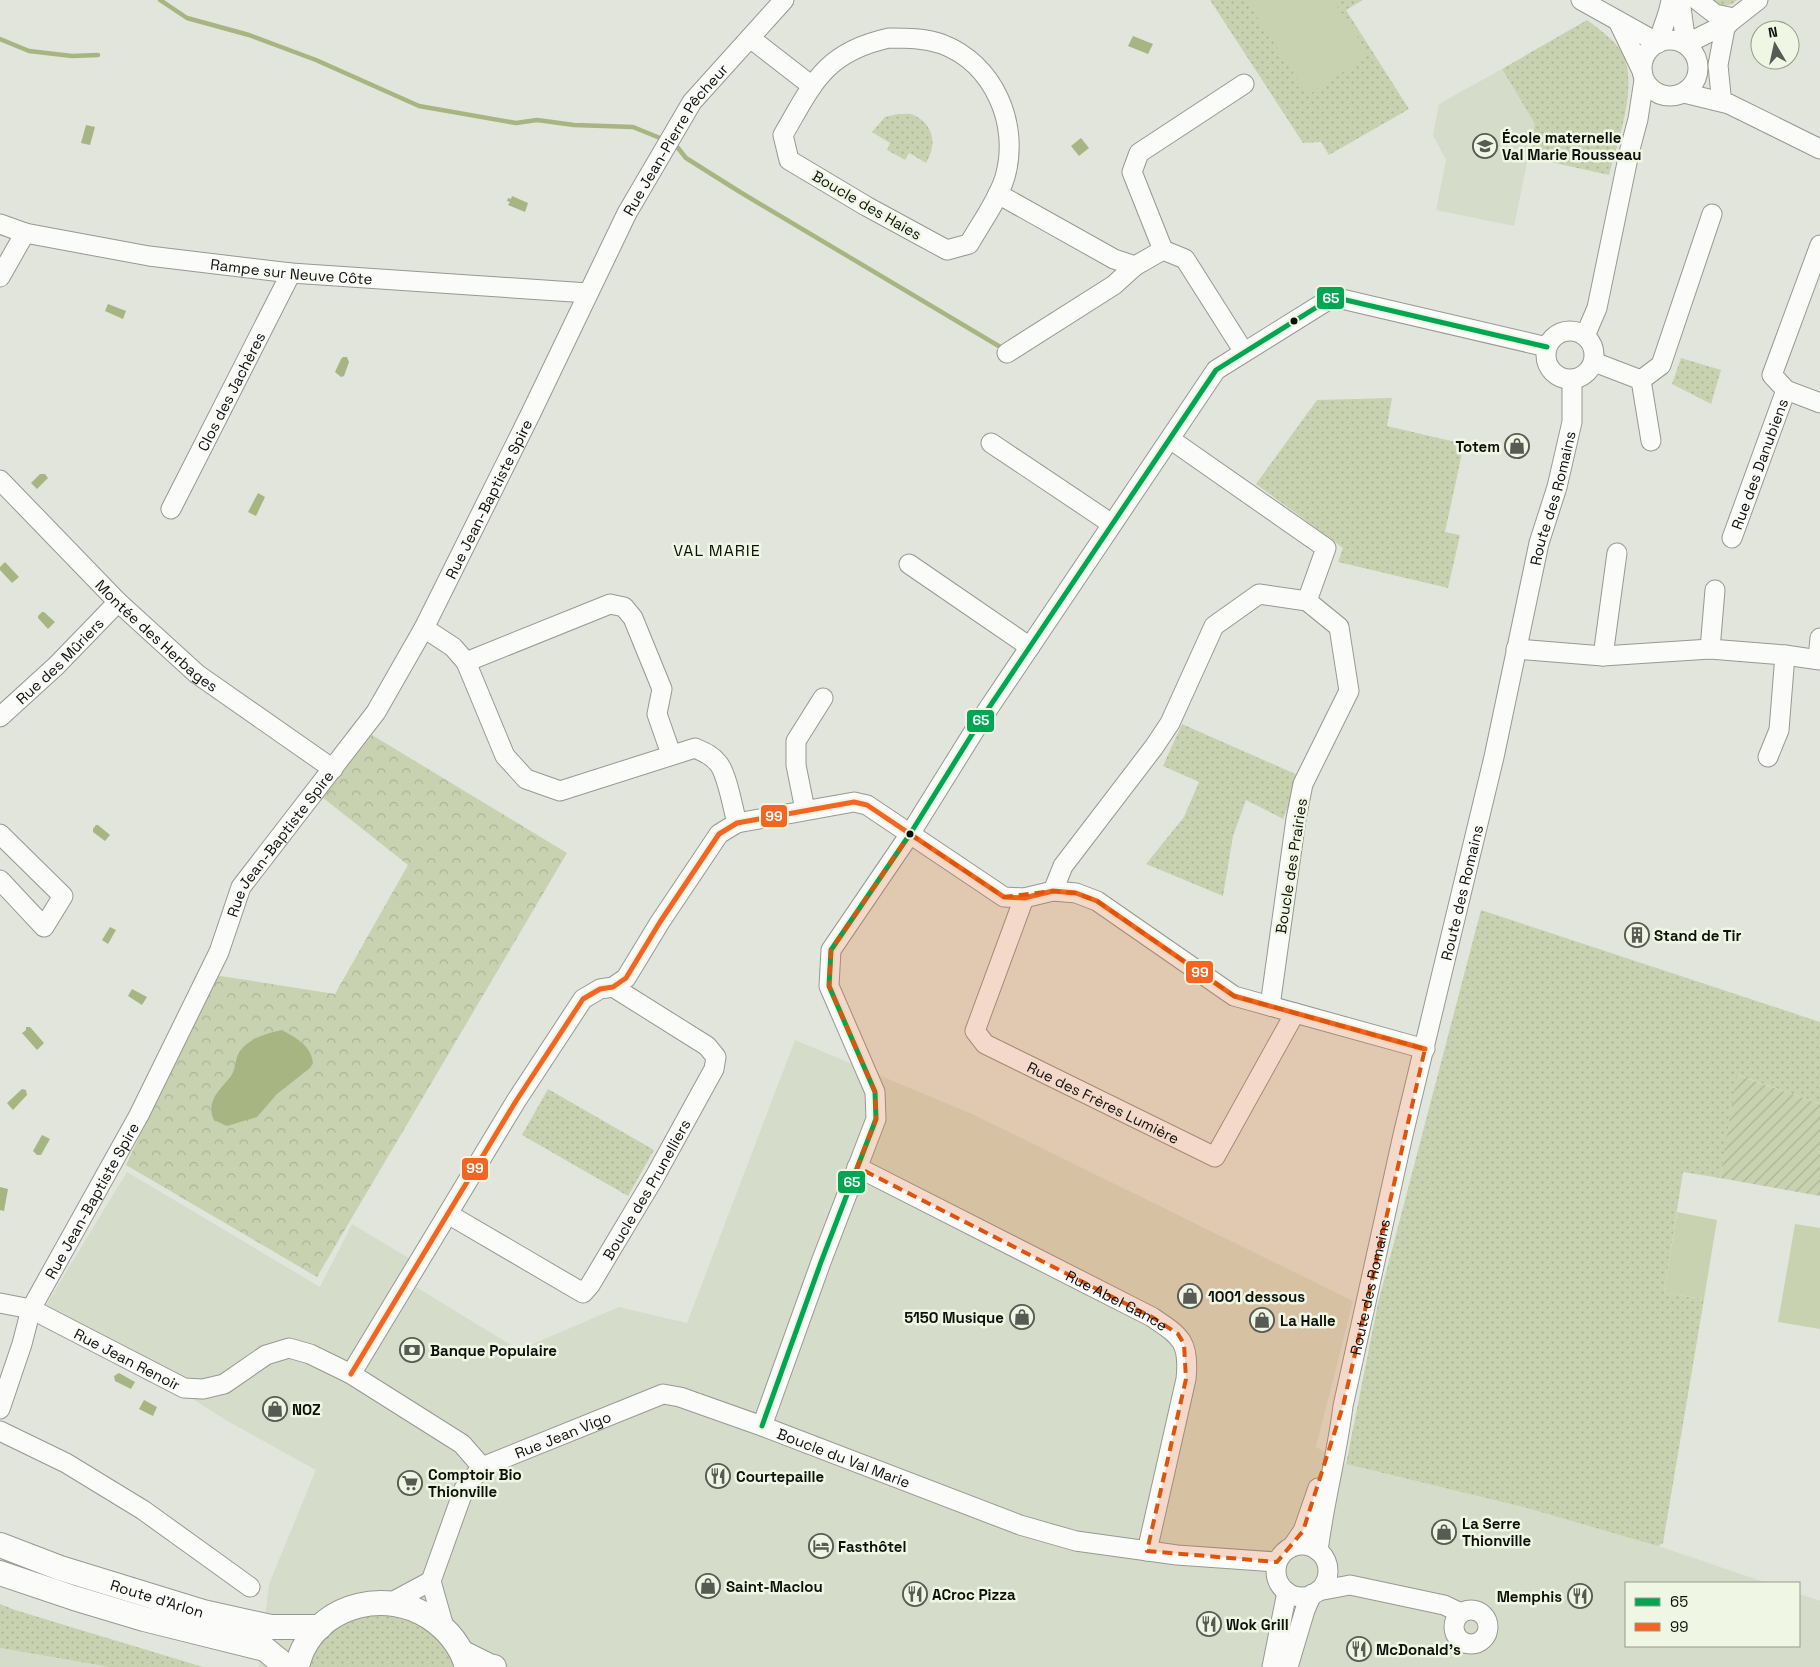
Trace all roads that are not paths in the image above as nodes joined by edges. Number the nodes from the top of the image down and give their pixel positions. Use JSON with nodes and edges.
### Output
{"nodes":[{"id":1,"x":784,"y":0,"type":"edge"},
{"id":2,"x":1582,"y":0,"type":"edge"},
{"id":3,"x":1671,"y":0,"type":"edge"},
{"id":4,"x":1680,"y":0,"type":"edge"},
{"id":5,"x":1697,"y":0,"type":"edge"},
{"id":6,"x":1758,"y":0,"type":"edge"},
{"id":7,"x":1618,"y":21,"type":"junction"},
{"id":8,"x":1730,"y":23,"type":"junction"},
{"id":9,"x":750,"y":38,"type":"junction"},
{"id":10,"x":1658,"y":43,"type":"junction"},
{"id":11,"x":1686,"y":44,"type":"junction"},
{"id":12,"x":1698,"y":63,"type":"junction"},
{"id":13,"x":1643,"y":75,"type":"junction"},
{"id":14,"x":1244,"y":84,"type":"dead end"},
{"id":15,"x":812,"y":86,"type":"junction"},
{"id":16,"x":1675,"y":95,"type":"junction"},
{"id":17,"x":1725,"y":99,"type":"junction"},
{"id":18,"x":1638,"y":120,"type":"junction"},
{"id":19,"x":1820,"y":149,"type":"edge"},
{"id":20,"x":998,"y":194,"type":"junction"},
{"id":21,"x":1712,"y":214,"type":"dead end"},
{"id":22,"x":0,"y":224,"type":"edge"},
{"id":23,"x":25,"y":233,"type":"junction"},
{"id":24,"x":1820,"y":245,"type":"edge"},
{"id":25,"x":1163,"y":250,"type":"junction"},
{"id":26,"x":1135,"y":266,"type":"junction"},
{"id":27,"x":292,"y":273,"type":"junction"},
{"id":28,"x":0,"y":277,"type":"edge"},
{"id":29,"x":588,"y":294,"type":"junction"},
{"id":30,"x":1585,"y":336,"type":"junction"},
{"id":31,"x":1547,"y":347,"type":"junction"},
{"id":32,"x":1244,"y":352,"type":"junction"},
{"id":33,"x":1007,"y":353,"type":"dead end"},
{"id":34,"x":1594,"y":362,"type":"junction"},
{"id":35,"x":1572,"y":380,"type":"junction"},
{"id":36,"x":1641,"y":380,"type":"junction"},
{"id":37,"x":1786,"y":390,"type":"junction"},
{"id":38,"x":1820,"y":403,"type":"edge"},
{"id":39,"x":1170,"y":439,"type":"junction"},
{"id":40,"x":1651,"y":441,"type":"dead end"},
{"id":41,"x":991,"y":443,"type":"dead end"},
{"id":42,"x":0,"y":480,"type":"edge"},
{"id":43,"x":171,"y":509,"type":"dead end"},
{"id":44,"x":1112,"y":524,"type":"junction"},
{"id":45,"x":1732,"y":538,"type":"dead end"},
{"id":46,"x":1617,"y":553,"type":"dead end"},
{"id":47,"x":909,"y":564,"type":"dead end"},
{"id":48,"x":1715,"y":590,"type":"dead end"},
{"id":49,"x":1307,"y":601,"type":"junction"},
{"id":50,"x":118,"y":602,"type":"junction"},
{"id":51,"x":424,"y":628,"type":"junction"},
{"id":52,"x":1820,"y":638,"type":"edge"},
{"id":53,"x":1030,"y":647,"type":"junction"},
{"id":54,"x":1516,"y":649,"type":"junction"},
{"id":55,"x":1710,"y":649,"type":"junction"},
{"id":56,"x":1785,"y":655,"type":"junction"},
{"id":57,"x":1603,"y":656,"type":"junction"},
{"id":58,"x":1819,"y":659,"type":"edge"},
{"id":59,"x":466,"y":662,"type":"junction"},
{"id":60,"x":823,"y":698,"type":"dead end"},
{"id":61,"x":0,"y":717,"type":"edge"},
{"id":62,"x":671,"y":754,"type":"junction"},
{"id":63,"x":1768,"y":758,"type":"dead end"},
{"id":64,"x":333,"y":769,"type":"junction"},
{"id":65,"x":805,"y":810,"type":"junction"},
{"id":66,"x":736,"y":823,"type":"junction"},
{"id":67,"x":0,"y":834,"type":"edge"},
{"id":68,"x":910,"y":834,"type":"junction"},
{"id":69,"x":0,"y":880,"type":"edge"},
{"id":70,"x":1053,"y":891,"type":"junction"},
{"id":71,"x":1024,"y":898,"type":"junction"},
{"id":72,"x":613,"y":987,"type":"junction"},
{"id":73,"x":1270,"y":1006,"type":"junction"},
{"id":74,"x":1295,"y":1013,"type":"junction"},
{"id":75,"x":1425,"y":1049,"type":"junction"},
{"id":76,"x":857,"y":1167,"type":"junction"},
{"id":77,"x":448,"y":1214,"type":"junction"},
{"id":78,"x":0,"y":1303,"type":"edge"},
{"id":79,"x":31,"y":1309,"type":"junction"},
{"id":80,"x":351,"y":1374,"type":"junction"},
{"id":81,"x":1343,"y":1406,"type":"junction"},
{"id":82,"x":0,"y":1409,"type":"edge"},
{"id":83,"x":762,"y":1426,"type":"junction"},
{"id":84,"x":0,"y":1431,"type":"edge"},
{"id":85,"x":482,"y":1467,"type":"junction"},
{"id":86,"x":0,"y":1545,"type":"edge"},
{"id":87,"x":1292,"y":1547,"type":"junction"},
{"id":88,"x":1146,"y":1551,"type":"junction"},
{"id":89,"x":1323,"y":1558,"type":"junction"},
{"id":90,"x":1277,"y":1562,"type":"junction"},
{"id":91,"x":0,"y":1572,"type":"edge"},
{"id":92,"x":431,"y":1581,"type":"junction"},
{"id":93,"x":1350,"y":1585,"type":"junction"},
{"id":94,"x":250,"y":1587,"type":"dead end"},
{"id":95,"x":1287,"y":1592,"type":"junction"},
{"id":96,"x":1315,"y":1593,"type":"junction"},
{"id":97,"x":390,"y":1603,"type":"junction"},
{"id":98,"x":1461,"y":1613,"type":"dead end"},
{"id":99,"x":320,"y":1627,"type":"junction"},
{"id":100,"x":444,"y":1627,"type":"junction"},
{"id":101,"x":465,"y":1660,"type":"edge"},
{"id":102,"x":287,"y":1667,"type":"edge"},
{"id":103,"x":296,"y":1667,"type":"edge"},
{"id":104,"x":494,"y":1667,"type":"edge"},
{"id":105,"x":1272,"y":1667,"type":"edge"},
{"id":106,"x":1288,"y":1667,"type":"edge"}],
"edges":[{"from":1,"to":9,"type":"street","name":"Rue Jean-Pierre Pêcheur"},
{"from":2,"to":7,"type":"street"},
{"from":3,"to":10,"type":"street"},
{"from":4,"to":11,"type":"street"},
{"from":5,"to":8,"type":"street"},
{"from":6,"to":8,"type":"street"},
{"from":7,"to":10,"type":"street"},
{"from":7,"to":13,"type":"street"},
{"from":8,"to":11,"type":"street"},
{"from":8,"to":12,"type":"street"},
{"from":8,"to":17,"type":"street"},
{"from":9,"to":15,"type":"street"},
{"from":9,"to":29,"type":"street","name":"Rue Jean-Pierre Pêcheur"},
{"from":10,"to":11,"type":"street"},
{"from":10,"to":13,"type":"street"},
{"from":11,"to":12,"type":"street"},
{"from":12,"to":16,"type":"street"},
{"from":12,"to":17,"type":"street"},
{"from":13,"to":16,"type":"street"},
{"from":13,"to":18,"type":"street"},
{"from":14,"to":25,"type":"street"},
{"from":15,"to":20,"type":"street","name":"Boucle des Haies"},
{"from":15,"to":20,"type":"street","name":"Boucle des Haies"},
{"from":16,"to":17,"type":"street"},
{"from":16,"to":18,"type":"street"},
{"from":17,"to":19,"type":"street"},
{"from":18,"to":30,"type":"street"},
{"from":20,"to":26,"type":"street"},
{"from":21,"to":36,"type":"street"},
{"from":22,"to":23,"type":"street","name":"Rampe sur Neuve Côte"},
{"from":23,"to":27,"type":"street","name":"Rampe sur Neuve Côte"},
{"from":23,"to":28,"type":"street"},
{"from":24,"to":37,"type":"street","name":"Rue des Danubiens"},
{"from":25,"to":26,"type":"street"},
{"from":25,"to":32,"type":"street"},
{"from":26,"to":33,"type":"street"},
{"from":27,"to":29,"type":"street","name":"Rampe sur Neuve Côte"},
{"from":27,"to":43,"type":"street","name":"Clos des Jachères"},
{"from":29,"to":51,"type":"street","name":"Rue Jean-Baptiste Spire"},
{"from":30,"to":31,"type":"street"},
{"from":30,"to":34,"type":"street"},
{"from":31,"to":32,"type":"street","name":"Boucle du Val Marie"},
{"from":31,"to":35,"type":"street"},
{"from":32,"to":39,"type":"street","name":"Boucle du Val Marie"},
{"from":34,"to":35,"type":"street"},
{"from":34,"to":36,"type":"street"},
{"from":35,"to":54,"type":"street","name":"Route des Romains"},
{"from":36,"to":40,"type":"street"},
{"from":37,"to":38,"type":"street","name":"Rue des Danubiens"},
{"from":37,"to":45,"type":"street","name":"Rue des Danubiens"},
{"from":39,"to":44,"type":"street","name":"Boucle du Val Marie"},
{"from":39,"to":49,"type":"street"},
{"from":41,"to":44,"type":"street"},
{"from":42,"to":50,"type":"street","name":"Montée des Herbages"},
{"from":44,"to":53,"type":"street","name":"Boucle du Val Marie"},
{"from":46,"to":57,"type":"street"},
{"from":47,"to":53,"type":"street"},
{"from":48,"to":55,"type":"street"},
{"from":49,"to":70,"type":"street"},
{"from":49,"to":73,"type":"street","name":"Boucle des Prairies"},
{"from":50,"to":61,"type":"street","name":"Rue des Mûriers"},
{"from":50,"to":64,"type":"street","name":"Montée des Herbages"},
{"from":51,"to":59,"type":"street"},
{"from":51,"to":64,"type":"street","name":"Rue Jean-Baptiste Spire"},
{"from":52,"to":58,"type":"street"},
{"from":53,"to":68,"type":"street","name":"Boucle du Val Marie"},
{"from":54,"to":57,"type":"street"},
{"from":54,"to":75,"type":"street","name":"Route des Romains"},
{"from":55,"to":56,"type":"street"},
{"from":55,"to":57,"type":"street"},
{"from":56,"to":58,"type":"street"},
{"from":56,"to":63,"type":"street"},
{"from":59,"to":62,"type":"street"},
{"from":59,"to":62,"type":"street"},
{"from":60,"to":65,"type":"street"},
{"from":62,"to":66,"type":"street"},
{"from":64,"to":79,"type":"street","name":"Rue Jean-Baptiste Spire"},
{"from":65,"to":66,"type":"street"},
{"from":65,"to":68,"type":"street"},
{"from":66,"to":72,"type":"street"},
{"from":67,"to":69,"type":"street"},
{"from":68,"to":71,"type":"street"},
{"from":68,"to":76,"type":"street","name":"Boucle du Val Marie"},
{"from":70,"to":71,"type":"street"},
{"from":70,"to":73,"type":"street"},
{"from":71,"to":74,"type":"street","name":"Rue des Frères Lumière"},
{"from":72,"to":77,"type":"street"},
{"from":72,"to":77,"type":"street","name":"Boucle des Prunelliers"},
{"from":73,"to":74,"type":"street"},
{"from":74,"to":75,"type":"street"},
{"from":75,"to":81,"type":"street","name":"Route des Romains"},
{"from":76,"to":83,"type":"street","name":"Boucle du Val Marie"},
{"from":76,"to":88,"type":"street","name":"Rue Abel Gance"},
{"from":77,"to":80,"type":"street"},
{"from":78,"to":79,"type":"street"},
{"from":79,"to":80,"type":"street","name":"Rue Jean Renoir"},
{"from":79,"to":82,"type":"street","name":"Rue Jean-Baptiste Spire"},
{"from":80,"to":85,"type":"street","name":"Rue Jean Renoir"},
{"from":81,"to":87,"type":"street","name":"Route des Romains"},
{"from":81,"to":89,"type":"street","name":"Route des Romains"},
{"from":83,"to":85,"type":"street","name":"Rue Jean Vigo"},
{"from":83,"to":88,"type":"street","name":"Boucle du Val Marie"},
{"from":84,"to":94,"type":"street"},
{"from":85,"to":92,"type":"street","name":"Rue Jean Vigo"},
{"from":86,"to":99,"type":"main road","name":"Route d'Arlon"},
{"from":87,"to":89,"type":"street"},
{"from":87,"to":90,"type":"street","name":"Route des Romains"},
{"from":88,"to":90,"type":"street","name":"Boucle du Val Marie"},
{"from":89,"to":93,"type":"street"},
{"from":89,"to":96,"type":"street","name":"Route des Romains"},
{"from":90,"to":95,"type":"street"},
{"from":91,"to":102,"type":"main road","name":"Route d'Arlon"},
{"from":92,"to":97,"type":"street"},
{"from":92,"to":100,"type":"street"},
{"from":93,"to":96,"type":"street"},
{"from":93,"to":98,"type":"street"},
{"from":95,"to":96,"type":"street"},
{"from":95,"to":105,"type":"street"},
{"from":96,"to":106,"type":"street","name":"Route des Romains"},
{"from":97,"to":99,"type":"main road"},
{"from":97,"to":100,"type":"main road"},
{"from":99,"to":103,"type":"main road"},
{"from":100,"to":101,"type":"main road"},
{"from":101,"to":104,"type":"main road"}]}
